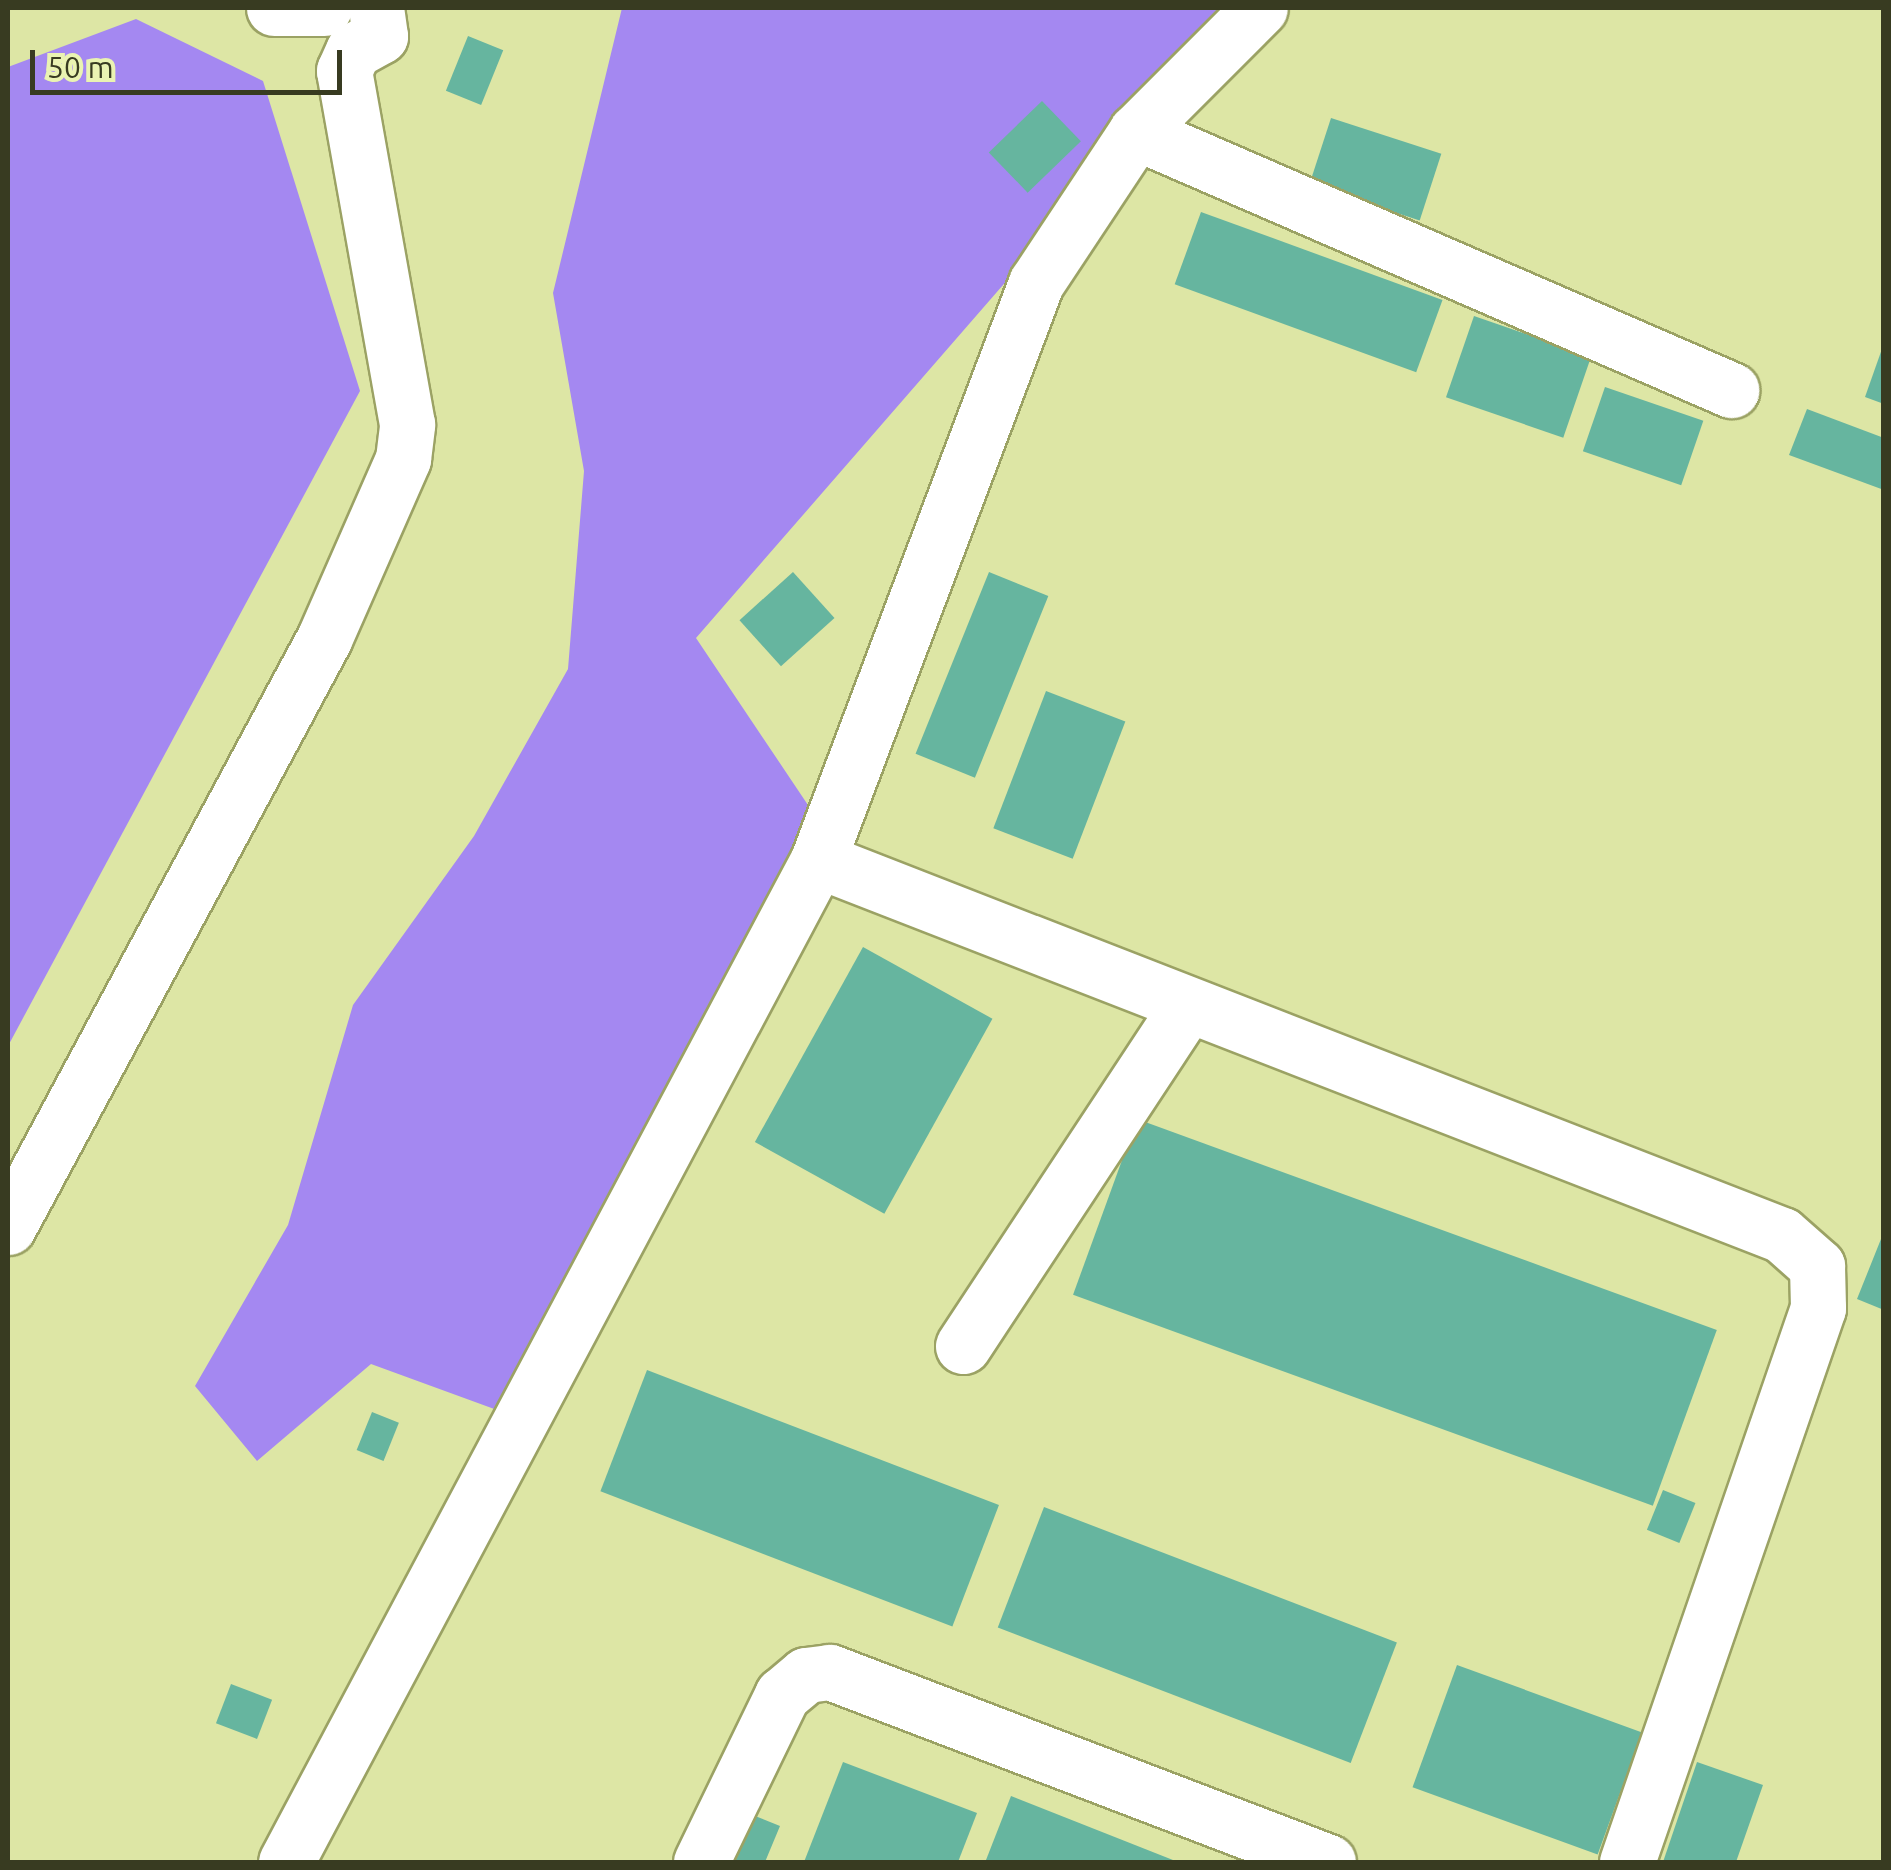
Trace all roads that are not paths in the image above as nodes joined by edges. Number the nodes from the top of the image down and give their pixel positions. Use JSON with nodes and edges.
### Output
{"nodes":[{"id":1,"x":274,"y":8,"type":"edge"},
{"id":2,"x":324,"y":8,"type":"edge"},
{"id":3,"x":376,"y":8,"type":"edge"},
{"id":4,"x":1260,"y":8,"type":"edge"},
{"id":5,"x":1136,"y":132,"type":"junction"},
{"id":6,"x":1731,"y":390,"type":"dead end"},
{"id":7,"x":818,"y":860,"type":"junction"},
{"id":8,"x":1187,"y":1006,"type":"junction"},
{"id":9,"x":8,"y":1227,"type":"edge"},
{"id":10,"x":963,"y":1346,"type":"dead end"},
{"id":11,"x":286,"y":1862,"type":"edge"},
{"id":12,"x":701,"y":1862,"type":"edge"},
{"id":13,"x":1328,"y":1862,"type":"edge"},
{"id":14,"x":1627,"y":1862,"type":"edge"}],
"edges":[{"from":1,"to":2,"type":"lane"},
{"from":3,"to":9,"type":"lane"},
{"from":4,"to":5,"type":"lane"},
{"from":5,"to":6,"type":"lane"},
{"from":5,"to":7,"type":"lane"},
{"from":7,"to":8,"type":"lane"},
{"from":7,"to":11,"type":"lane"},
{"from":8,"to":10,"type":"lane"},
{"from":8,"to":14,"type":"lane"},
{"from":12,"to":13,"type":"lane"}]}
